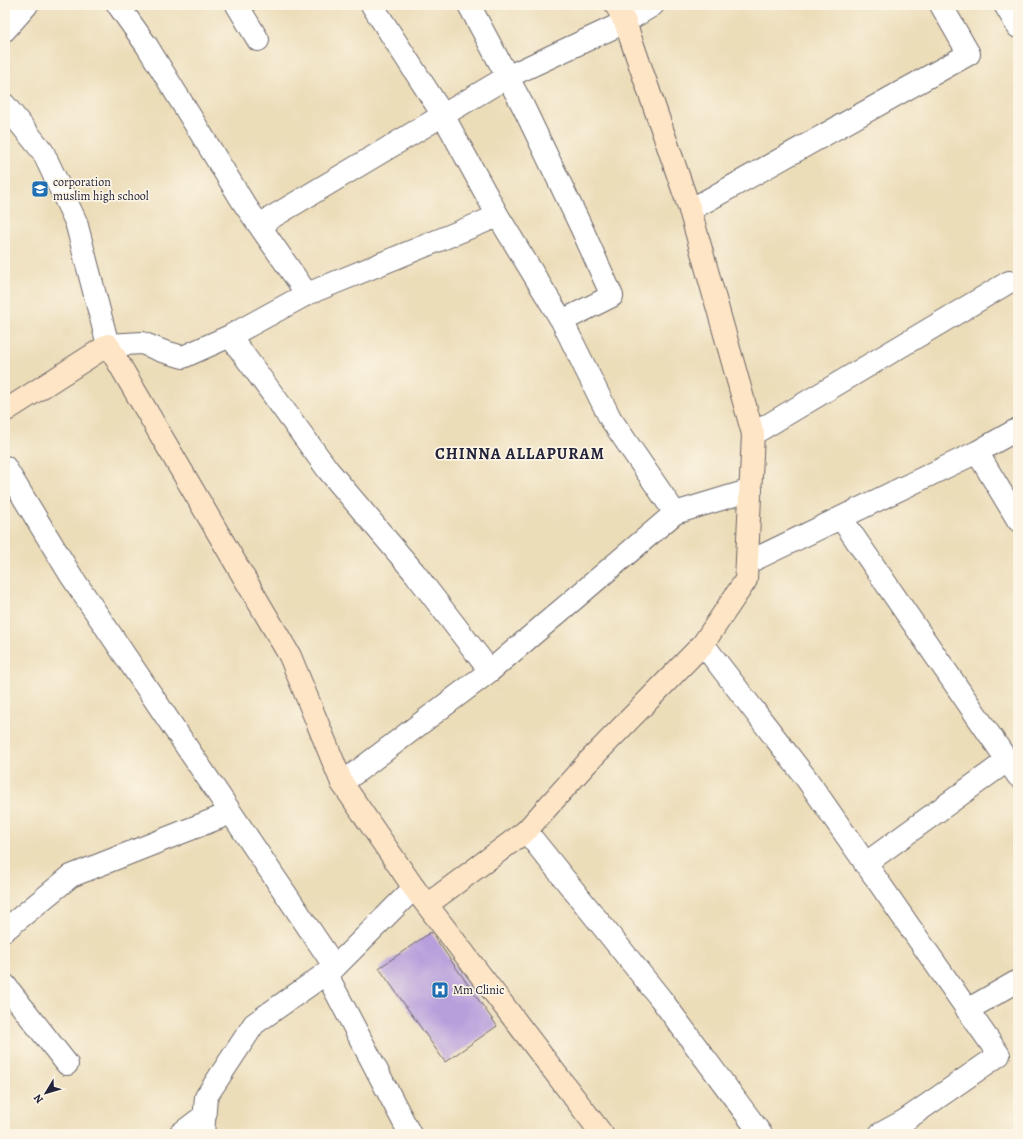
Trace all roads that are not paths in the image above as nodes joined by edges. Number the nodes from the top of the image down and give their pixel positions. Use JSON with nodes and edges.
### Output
{"nodes":[{"id":1,"x":27,"y":5,"type":"edge"},
{"id":2,"x":118,"y":5,"type":"edge"},
{"id":3,"x":237,"y":5,"type":"edge"},
{"id":4,"x":372,"y":5,"type":"edge"},
{"id":5,"x":468,"y":5,"type":"edge"},
{"id":6,"x":653,"y":5,"type":"edge"},
{"id":7,"x":941,"y":5,"type":"edge"},
{"id":8,"x":1005,"y":5,"type":"edge"},
{"id":9,"x":621,"y":13,"type":"edge"},
{"id":10,"x":1018,"y":27,"type":"edge"},
{"id":11,"x":5,"y":30,"type":"edge"},
{"id":12,"x":258,"y":40,"type":"dead end"},
{"id":13,"x":507,"y":77,"type":"junction"},
{"id":14,"x":5,"y":104,"type":"edge"},
{"id":15,"x":443,"y":116,"type":"junction"},
{"id":16,"x":690,"y":210,"type":"junction"},
{"id":17,"x":498,"y":216,"type":"junction"},
{"id":18,"x":259,"y":225,"type":"junction"},
{"id":19,"x":1010,"y":282,"type":"dead end"},
{"id":20,"x":307,"y":294,"type":"junction"},
{"id":21,"x":562,"y":322,"type":"junction"},
{"id":22,"x":230,"y":336,"type":"junction"},
{"id":23,"x":108,"y":345,"type":"junction"},
{"id":24,"x":5,"y":411,"type":"edge"},
{"id":25,"x":1018,"y":430,"type":"edge"},
{"id":26,"x":753,"y":434,"type":"junction"},
{"id":27,"x":977,"y":452,"type":"junction"},
{"id":28,"x":5,"y":467,"type":"edge"},
{"id":29,"x":751,"y":490,"type":"junction"},
{"id":30,"x":675,"y":513,"type":"junction"},
{"id":31,"x":841,"y":518,"type":"junction"},
{"id":32,"x":1018,"y":520,"type":"edge"},
{"id":33,"x":747,"y":563,"type":"junction"},
{"id":34,"x":702,"y":644,"type":"junction"},
{"id":35,"x":490,"y":671,"type":"junction"},
{"id":36,"x":1013,"y":768,"type":"edge"},
{"id":37,"x":342,"y":783,"type":"junction"},
{"id":38,"x":231,"y":813,"type":"junction"},
{"id":39,"x":526,"y":831,"type":"junction"},
{"id":40,"x":865,"y":864,"type":"junction"},
{"id":41,"x":421,"y":896,"type":"junction"},
{"id":42,"x":5,"y":930,"type":"edge"},
{"id":43,"x":330,"y":970,"type":"junction"},
{"id":44,"x":1018,"y":981,"type":"edge"},
{"id":45,"x":5,"y":985,"type":"edge"},
{"id":46,"x":967,"y":1010,"type":"junction"},
{"id":47,"x":67,"y":1064,"type":"dead end"},
{"id":48,"x":204,"y":1124,"type":"edge"},
{"id":49,"x":180,"y":1134,"type":"edge"},
{"id":50,"x":410,"y":1134,"type":"edge"},
{"id":51,"x":602,"y":1134,"type":"edge"},
{"id":52,"x":761,"y":1134,"type":"edge"},
{"id":53,"x":880,"y":1134,"type":"edge"}],
"edges":[{"from":1,"to":11,"type":"street"},
{"from":2,"to":18,"type":"street"},
{"from":3,"to":12,"type":"street"},
{"from":4,"to":15,"type":"street"},
{"from":5,"to":13,"type":"street"},
{"from":6,"to":9,"type":"street"},
{"from":7,"to":16,"type":"street"},
{"from":8,"to":10,"type":"street"},
{"from":9,"to":13,"type":"street"},
{"from":9,"to":16,"type":"street"},
{"from":13,"to":15,"type":"street"},
{"from":13,"to":21,"type":"street"},
{"from":14,"to":23,"type":"street"},
{"from":15,"to":17,"type":"street"},
{"from":15,"to":18,"type":"street"},
{"from":16,"to":26,"type":"street"},
{"from":17,"to":20,"type":"street"},
{"from":17,"to":21,"type":"street"},
{"from":18,"to":20,"type":"street"},
{"from":19,"to":26,"type":"street"},
{"from":20,"to":22,"type":"street"},
{"from":21,"to":30,"type":"street"},
{"from":22,"to":23,"type":"street"},
{"from":22,"to":35,"type":"street"},
{"from":23,"to":24,"type":"street"},
{"from":23,"to":37,"type":"street"},
{"from":25,"to":27,"type":"street"},
{"from":26,"to":29,"type":"street"},
{"from":27,"to":31,"type":"street"},
{"from":27,"to":32,"type":"street"},
{"from":28,"to":38,"type":"street"},
{"from":29,"to":30,"type":"street"},
{"from":29,"to":33,"type":"street"},
{"from":30,"to":35,"type":"street"},
{"from":31,"to":33,"type":"street"},
{"from":31,"to":36,"type":"street"},
{"from":33,"to":34,"type":"street"},
{"from":34,"to":39,"type":"street"},
{"from":34,"to":40,"type":"street"},
{"from":35,"to":37,"type":"street"},
{"from":36,"to":40,"type":"street"},
{"from":37,"to":41,"type":"street"},
{"from":38,"to":42,"type":"street"},
{"from":38,"to":43,"type":"street"},
{"from":39,"to":41,"type":"street"},
{"from":39,"to":52,"type":"street"},
{"from":40,"to":46,"type":"street"},
{"from":41,"to":43,"type":"street"},
{"from":41,"to":51,"type":"street"},
{"from":43,"to":48,"type":"street"},
{"from":43,"to":50,"type":"street"},
{"from":44,"to":46,"type":"street"},
{"from":45,"to":47,"type":"street"},
{"from":46,"to":53,"type":"street"},
{"from":48,"to":49,"type":"street"}]}
